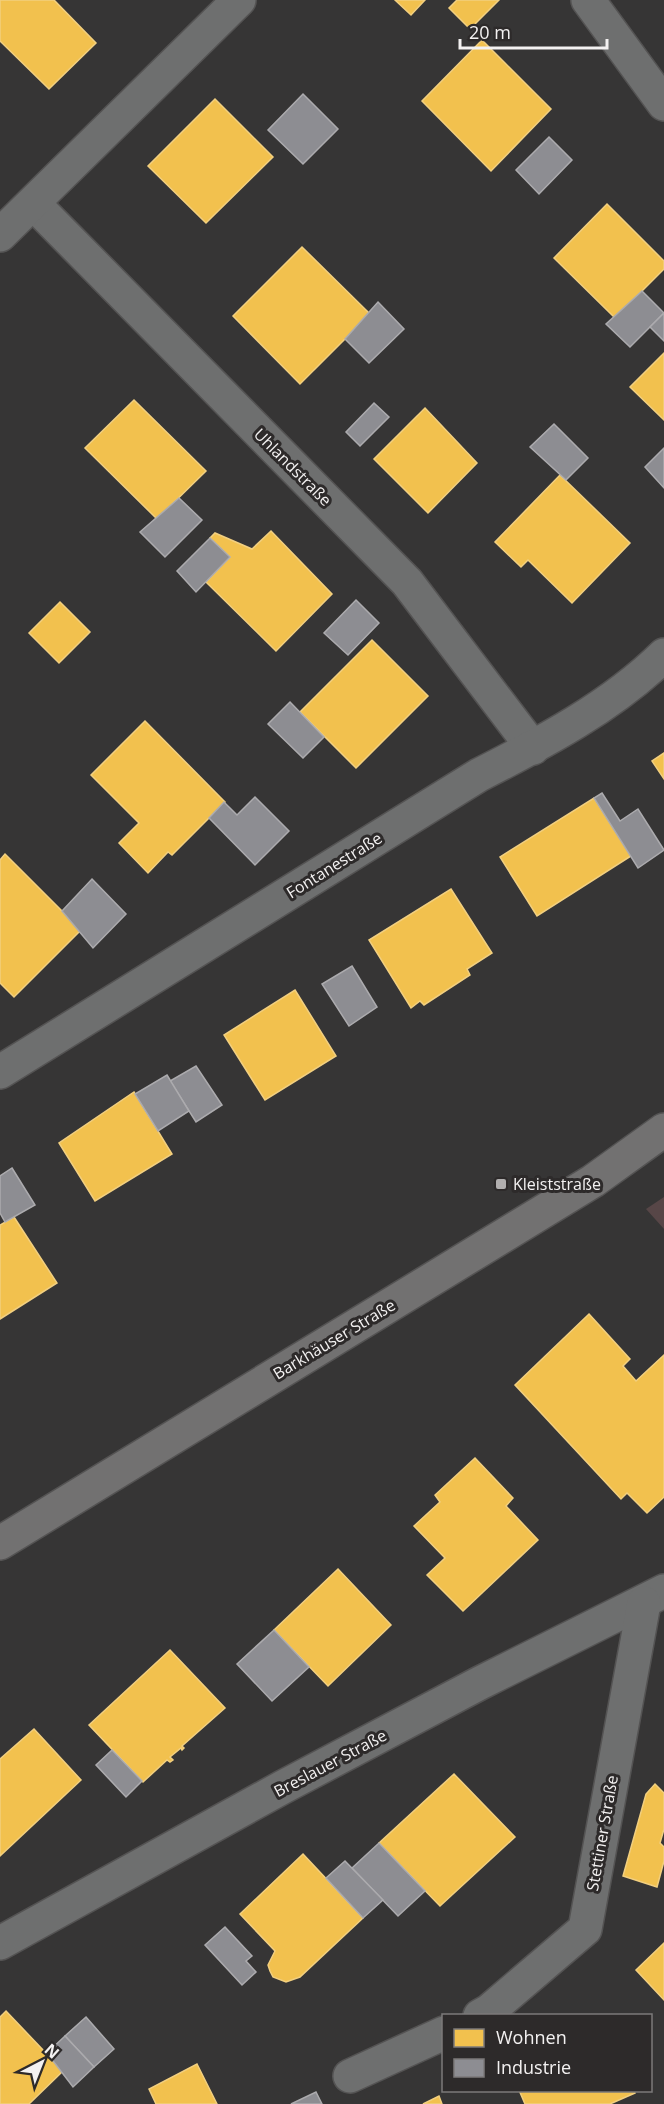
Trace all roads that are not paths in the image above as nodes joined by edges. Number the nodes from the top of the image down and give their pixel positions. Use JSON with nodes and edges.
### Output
{"nodes":[{"id":1,"x":239,"y":0,"type":"edge"},
{"id":2,"x":588,"y":0,"type":"edge"},
{"id":3,"x":664,"y":104,"type":"edge"},
{"id":4,"x":34,"y":204,"type":"junction"},
{"id":5,"x":0,"y":235,"type":"edge"},
{"id":6,"x":664,"y":655,"type":"edge"},
{"id":7,"x":533,"y":748,"type":"junction"},
{"id":8,"x":0,"y":1072,"type":"edge"},
{"id":9,"x":664,"y":1130,"type":"edge"},
{"id":10,"x":0,"y":1543,"type":"edge"},
{"id":11,"x":654,"y":1597,"type":"edge"},
{"id":12,"x":0,"y":1943,"type":"edge"},
{"id":13,"x":484,"y":2014,"type":"edge"},
{"id":14,"x":442,"y":2033,"type":"edge"},
{"id":15,"x":350,"y":2076,"type":"dead end"}],
"edges":[{"from":1,"to":4,"type":"street"},
{"from":2,"to":3,"type":"street"},
{"from":4,"to":5,"type":"street"},
{"from":4,"to":7,"type":"street","name":"Uhlandstraße"},
{"from":6,"to":7,"type":"street","name":"Fontanestraße"},
{"from":7,"to":8,"type":"street","name":"Fontanestraße"},
{"from":9,"to":10,"type":"street","name":"Barkhäuser Straße"},
{"from":11,"to":12,"type":"street","name":"Breslauer Straße"},
{"from":11,"to":13,"type":"street","name":"Stettiner Straße"},
{"from":14,"to":15,"type":"street"}]}
